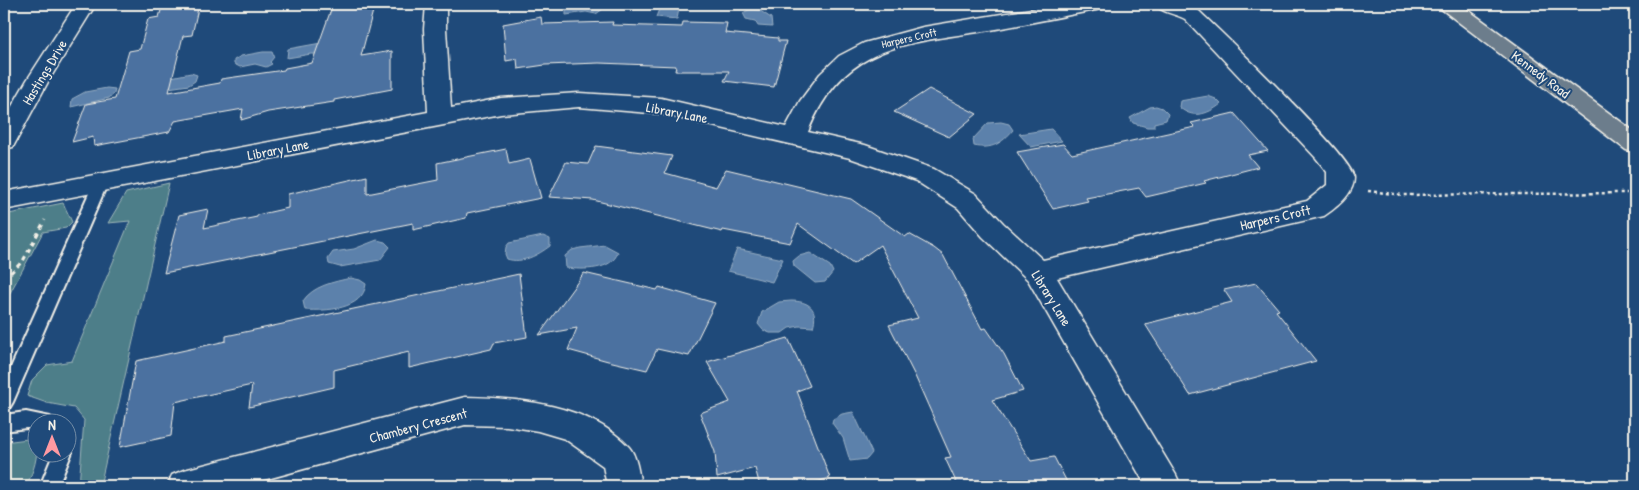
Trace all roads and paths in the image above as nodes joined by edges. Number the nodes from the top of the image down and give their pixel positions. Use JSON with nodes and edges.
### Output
{"nodes":[{"id":1,"x":86,"y":4,"type":"edge"},
{"id":2,"x":436,"y":4,"type":"edge"},
{"id":3,"x":1096,"y":4,"type":"edge"},
{"id":4,"x":1165,"y":4,"type":"edge"},
{"id":5,"x":1447,"y":4,"type":"edge"},
{"id":6,"x":440,"y":118,"type":"junction"},
{"id":7,"x":794,"y":136,"type":"junction"},
{"id":8,"x":4,"y":141,"type":"edge"},
{"id":9,"x":1635,"y":144,"type":"edge"},
{"id":10,"x":100,"y":182,"type":"junction"},
{"id":11,"x":1340,"y":187,"type":"junction"},
{"id":12,"x":1627,"y":193,"type":"dead end"},
{"id":13,"x":4,"y":201,"type":"edge"},
{"id":14,"x":45,"y":220,"type":"dead end"},
{"id":15,"x":1038,"y":272,"type":"junction"},
{"id":16,"x":4,"y":279,"type":"edge"},
{"id":17,"x":4,"y":402,"type":"edge"},
{"id":18,"x":28,"y":420,"type":"edge"},
{"id":19,"x":4,"y":423,"type":"edge"},
{"id":20,"x":59,"y":462,"type":"edge"},
{"id":21,"x":51,"y":486,"type":"edge"},
{"id":22,"x":184,"y":486,"type":"edge"},
{"id":23,"x":624,"y":486,"type":"edge"},
{"id":24,"x":1164,"y":486,"type":"edge"}],
"edges":[{"from":1,"to":8,"type":"street","name":"Hastings Drive"},
{"from":2,"to":6,"type":"street"},
{"from":3,"to":7,"type":"street","name":"Harpers Croft"},
{"from":4,"to":11,"type":"street"},
{"from":5,"to":9,"type":"main road","name":"Kennedy Road"},
{"from":6,"to":7,"type":"street","name":"Library Lane"},
{"from":6,"to":10,"type":"street","name":"Library Lane"},
{"from":7,"to":15,"type":"street","name":"Library Lane"},
{"from":10,"to":13,"type":"street","name":"Library Lane"},
{"from":10,"to":17,"type":"lane"},
{"from":11,"to":12,"type":"path"},
{"from":11,"to":15,"type":"street","name":"Harpers Croft"},
{"from":14,"to":16,"type":"path"},
{"from":15,"to":24,"type":"street","name":"Library Lane"},
{"from":18,"to":19,"type":"lane"},
{"from":20,"to":21,"type":"lane"},
{"from":22,"to":23,"type":"street","name":"Chambery Crescent"}]}
